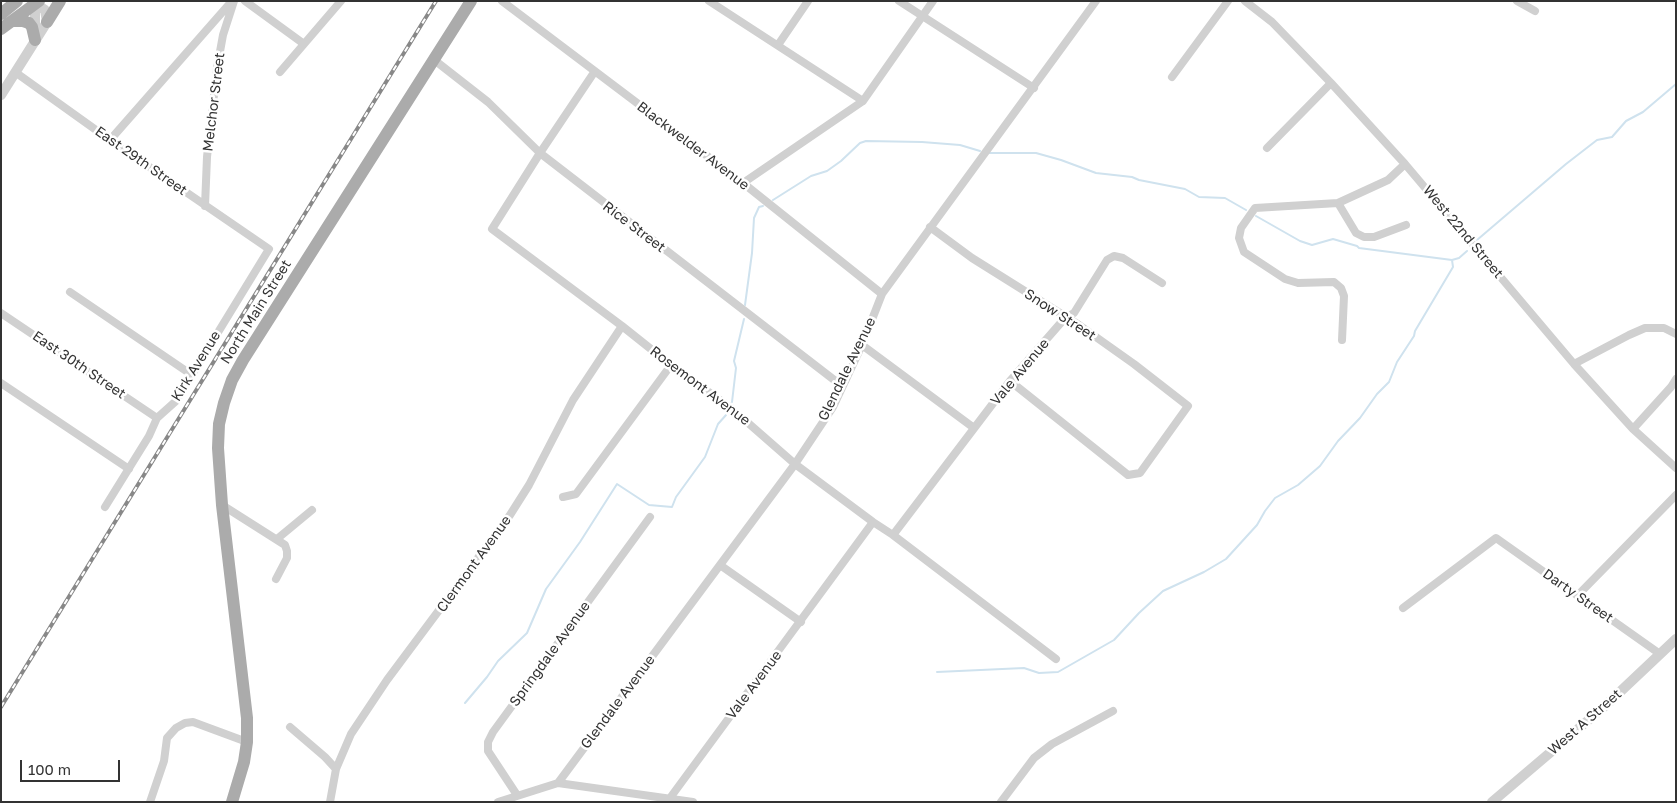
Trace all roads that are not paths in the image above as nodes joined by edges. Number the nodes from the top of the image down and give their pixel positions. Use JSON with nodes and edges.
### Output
{"nodes":[{"id":1,"x":17,"y":1,"type":"edge"},
{"id":2,"x":60,"y":1,"type":"edge"},
{"id":3,"x":233,"y":1,"type":"edge"},
{"id":4,"x":245,"y":1,"type":"edge"},
{"id":5,"x":341,"y":1,"type":"edge"},
{"id":6,"x":470,"y":1,"type":"edge"},
{"id":7,"x":502,"y":1,"type":"edge"},
{"id":8,"x":709,"y":1,"type":"edge"},
{"id":9,"x":808,"y":1,"type":"edge"},
{"id":10,"x":900,"y":1,"type":"edge"},
{"id":11,"x":933,"y":1,"type":"edge"},
{"id":12,"x":1096,"y":1,"type":"edge"},
{"id":13,"x":1228,"y":1,"type":"edge"},
{"id":14,"x":1245,"y":1,"type":"edge"},
{"id":15,"x":1518,"y":1,"type":"edge"},
{"id":16,"x":37,"y":2,"type":"edge"},
{"id":17,"x":1535,"y":11,"type":"dead end"},
{"id":18,"x":1,"y":14,"type":"edge"},
{"id":19,"x":923,"y":16,"type":"junction"},
{"id":20,"x":12,"y":21,"type":"junction"},
{"id":21,"x":47,"y":22,"type":"junction"},
{"id":22,"x":1,"y":29,"type":"edge"},
{"id":23,"x":35,"y":40,"type":"junction"},
{"id":24,"x":304,"y":44,"type":"junction"},
{"id":25,"x":778,"y":45,"type":"junction"},
{"id":26,"x":433,"y":59,"type":"junction"},
{"id":27,"x":15,"y":72,"type":"junction"},
{"id":28,"x":280,"y":72,"type":"dead end"},
{"id":29,"x":595,"y":72,"type":"junction"},
{"id":30,"x":1172,"y":76,"type":"dead end"},
{"id":31,"x":1331,"y":83,"type":"junction"},
{"id":32,"x":1034,"y":88,"type":"junction"},
{"id":33,"x":1,"y":95,"type":"edge"},
{"id":34,"x":863,"y":101,"type":"junction"},
{"id":35,"x":110,"y":140,"type":"junction"},
{"id":36,"x":1267,"y":148,"type":"dead end"},
{"id":37,"x":540,"y":153,"type":"junction"},
{"id":38,"x":1405,"y":164,"type":"junction"},
{"id":39,"x":743,"y":183,"type":"junction"},
{"id":40,"x":1338,"y":203,"type":"junction"},
{"id":41,"x":206,"y":206,"type":"junction"},
{"id":42,"x":1406,"y":225,"type":"dead end"},
{"id":43,"x":930,"y":228,"type":"junction"},
{"id":44,"x":269,"y":248,"type":"joint"},
{"id":45,"x":1162,"y":283,"type":"dead end"},
{"id":46,"x":70,"y":292,"type":"dead end"},
{"id":47,"x":882,"y":294,"type":"junction"},
{"id":48,"x":1,"y":312,"type":"edge"},
{"id":49,"x":1065,"y":318,"type":"junction"},
{"id":50,"x":622,"y":326,"type":"junction"},
{"id":51,"x":1676,"y":334,"type":"edge"},
{"id":52,"x":1342,"y":340,"type":"dead end"},
{"id":53,"x":862,"y":345,"type":"junction"},
{"id":54,"x":1574,"y":364,"type":"junction"},
{"id":55,"x":672,"y":365,"type":"junction"},
{"id":56,"x":192,"y":375,"type":"junction"},
{"id":57,"x":1676,"y":379,"type":"edge"},
{"id":58,"x":1010,"y":381,"type":"junction"},
{"id":59,"x":1,"y":383,"type":"edge"},
{"id":60,"x":842,"y":386,"type":"junction"},
{"id":61,"x":157,"y":418,"type":"junction"},
{"id":62,"x":974,"y":428,"type":"junction"},
{"id":63,"x":1633,"y":430,"type":"junction"},
{"id":64,"x":795,"y":464,"type":"junction"},
{"id":65,"x":1676,"y":468,"type":"edge"},
{"id":66,"x":129,"y":469,"type":"junction"},
{"id":67,"x":1676,"y":494,"type":"edge"},
{"id":68,"x":563,"y":497,"type":"dead end"},
{"id":69,"x":222,"y":505,"type":"junction"},
{"id":70,"x":105,"y":507,"type":"dead end"},
{"id":71,"x":312,"y":510,"type":"dead end"},
{"id":72,"x":650,"y":517,"type":"dead end"},
{"id":73,"x":873,"y":522,"type":"junction"},
{"id":74,"x":893,"y":535,"type":"junction"},
{"id":75,"x":277,"y":539,"type":"junction"},
{"id":76,"x":720,"y":565,"type":"junction"},
{"id":77,"x":276,"y":579,"type":"dead end"},
{"id":78,"x":1578,"y":595,"type":"junction"},
{"id":79,"x":1403,"y":608,"type":"dead end"},
{"id":80,"x":801,"y":622,"type":"junction"},
{"id":81,"x":1676,"y":639,"type":"edge"},
{"id":82,"x":1660,"y":654,"type":"junction"},
{"id":83,"x":1056,"y":659,"type":"dead end"},
{"id":84,"x":1113,"y":711,"type":"dead end"},
{"id":85,"x":290,"y":727,"type":"dead end"},
{"id":86,"x":247,"y":742,"type":"junction"},
{"id":87,"x":336,"y":769,"type":"junction"},
{"id":88,"x":558,"y":783,"type":"junction"},
{"id":89,"x":517,"y":795,"type":"junction"},
{"id":90,"x":670,"y":798,"type":"junction"},
{"id":91,"x":150,"y":802,"type":"edge"},
{"id":92,"x":232,"y":802,"type":"edge"},
{"id":93,"x":330,"y":802,"type":"edge"},
{"id":94,"x":498,"y":802,"type":"edge"},
{"id":95,"x":692,"y":802,"type":"edge"},
{"id":96,"x":1001,"y":802,"type":"edge"},
{"id":97,"x":1492,"y":802,"type":"edge"}],
"edges":[{"from":1,"to":18,"type":"main road"},
{"from":2,"to":21,"type":"main road"},
{"from":3,"to":35,"type":"street"},
{"from":3,"to":41,"type":"street","name":"Melchor Street"},
{"from":4,"to":24,"type":"street"},
{"from":5,"to":24,"type":"street"},
{"from":6,"to":26,"type":"main road","name":"North Main Street"},
{"from":7,"to":29,"type":"street","name":"Blackwelder Avenue"},
{"from":8,"to":25,"type":"street"},
{"from":9,"to":25,"type":"street"},
{"from":10,"to":19,"type":"street"},
{"from":11,"to":19,"type":"street"},
{"from":12,"to":32,"type":"street","name":"Glendale Avenue"},
{"from":13,"to":30,"type":"street"},
{"from":14,"to":31,"type":"street","name":"West 22nd Street"},
{"from":15,"to":17,"type":"street"},
{"from":16,"to":20,"type":"main road"},
{"from":16,"to":21,"type":"street"},
{"from":16,"to":23,"type":"street"},
{"from":19,"to":32,"type":"street"},
{"from":19,"to":34,"type":"street"},
{"from":20,"to":22,"type":"main road"},
{"from":20,"to":23,"type":"main road"},
{"from":21,"to":23,"type":"street"},
{"from":23,"to":27,"type":"street"},
{"from":24,"to":28,"type":"street"},
{"from":25,"to":34,"type":"street"},
{"from":26,"to":37,"type":"street","name":"Rice Street"},
{"from":26,"to":69,"type":"main road","name":"North Main Street"},
{"from":27,"to":33,"type":"street"},
{"from":27,"to":35,"type":"street","name":"East 29th Street"},
{"from":29,"to":37,"type":"street","name":"Rosemont Avenue"},
{"from":29,"to":39,"type":"street","name":"Blackwelder Avenue"},
{"from":31,"to":36,"type":"street"},
{"from":31,"to":38,"type":"street","name":"West 22nd Street"},
{"from":32,"to":43,"type":"street","name":"Glendale Avenue"},
{"from":34,"to":39,"type":"street"},
{"from":35,"to":41,"type":"street","name":"East 29th Street"},
{"from":37,"to":50,"type":"street","name":"Rosemont Avenue"},
{"from":37,"to":60,"type":"street","name":"Rice Street"},
{"from":38,"to":40,"type":"street"},
{"from":38,"to":54,"type":"street","name":"West 22nd Street"},
{"from":39,"to":47,"type":"street","name":"Blackwelder Avenue"},
{"from":40,"to":42,"type":"street"},
{"from":40,"to":52,"type":"street"},
{"from":41,"to":44,"type":"street","name":"East 29th Street"},
{"from":43,"to":47,"type":"street","name":"Glendale Avenue"},
{"from":43,"to":49,"type":"street","name":"Snow Street"},
{"from":44,"to":56,"type":"street","name":"Kirk Avenue"},
{"from":45,"to":49,"type":"street","name":"Vale Avenue"},
{"from":46,"to":56,"type":"street"},
{"from":47,"to":53,"type":"street","name":"Glendale Avenue"},
{"from":48,"to":61,"type":"street","name":"East 30th Street"},
{"from":49,"to":58,"type":"street","name":"Vale Avenue"},
{"from":49,"to":58,"type":"street","name":"Snow Street"},
{"from":50,"to":55,"type":"street","name":"Rosemont Avenue"},
{"from":50,"to":87,"type":"street","name":"Clermont Avenue"},
{"from":51,"to":54,"type":"street"},
{"from":53,"to":60,"type":"street","name":"Glendale Avenue"},
{"from":53,"to":62,"type":"street"},
{"from":54,"to":63,"type":"street","name":"West 22nd Street"},
{"from":55,"to":64,"type":"street","name":"Rosemont Avenue"},
{"from":55,"to":68,"type":"street"},
{"from":56,"to":61,"type":"street","name":"Kirk Avenue"},
{"from":57,"to":63,"type":"street"},
{"from":58,"to":62,"type":"street","name":"Vale Avenue"},
{"from":59,"to":66,"type":"street"},
{"from":60,"to":64,"type":"street","name":"Glendale Avenue"},
{"from":61,"to":66,"type":"street","name":"Kirk Avenue"},
{"from":62,"to":74,"type":"street","name":"Vale Avenue"},
{"from":63,"to":65,"type":"street","name":"West 22nd Street"},
{"from":64,"to":73,"type":"street","name":"Rosemont Avenue"},
{"from":64,"to":76,"type":"street","name":"Glendale Avenue"},
{"from":66,"to":70,"type":"street","name":"Kirk Avenue"},
{"from":67,"to":78,"type":"street"},
{"from":69,"to":75,"type":"street"},
{"from":69,"to":86,"type":"main road","name":"North Main Street"},
{"from":71,"to":75,"type":"street"},
{"from":72,"to":89,"type":"street","name":"Springdale Avenue"},
{"from":73,"to":74,"type":"street","name":"Rosemont Avenue"},
{"from":73,"to":80,"type":"street","name":"Vale Avenue"},
{"from":74,"to":83,"type":"street","name":"Rosemont Avenue"},
{"from":75,"to":77,"type":"street"},
{"from":76,"to":80,"type":"street"},
{"from":76,"to":88,"type":"street","name":"Glendale Avenue"},
{"from":78,"to":79,"type":"street","name":"Darty Street"},
{"from":78,"to":82,"type":"street","name":"Darty Street"},
{"from":80,"to":90,"type":"street","name":"Vale Avenue"},
{"from":81,"to":82,"type":"street","name":"West A Street"},
{"from":82,"to":97,"type":"street","name":"West A Street"},
{"from":84,"to":96,"type":"street"},
{"from":85,"to":87,"type":"street"},
{"from":86,"to":91,"type":"street"},
{"from":86,"to":92,"type":"main road","name":"North Main Street"},
{"from":87,"to":93,"type":"street","name":"Clermont Avenue"},
{"from":88,"to":89,"type":"street"},
{"from":88,"to":90,"type":"street"},
{"from":89,"to":94,"type":"street"},
{"from":90,"to":95,"type":"street"}]}
